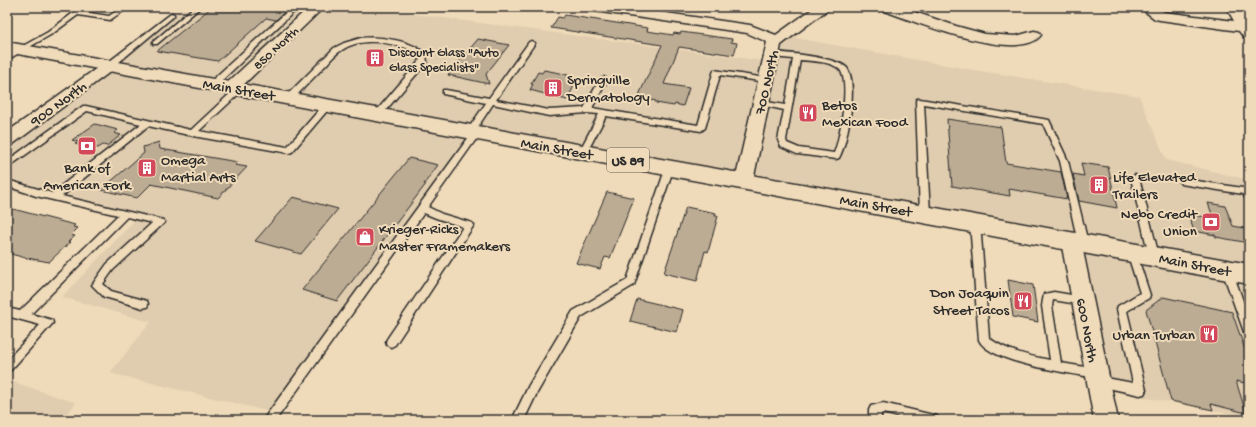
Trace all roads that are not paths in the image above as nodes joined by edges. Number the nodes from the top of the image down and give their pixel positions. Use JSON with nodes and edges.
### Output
{"nodes":[{"id":1,"x":85,"y":7,"type":"edge"},
{"id":2,"x":126,"y":7,"type":"edge"},
{"id":3,"x":198,"y":7,"type":"edge"},
{"id":4,"x":296,"y":7,"type":"edge"},
{"id":5,"x":317,"y":7,"type":"edge"},
{"id":6,"x":594,"y":7,"type":"edge"},
{"id":7,"x":824,"y":7,"type":"edge"},
{"id":8,"x":887,"y":7,"type":"edge"},
{"id":9,"x":1146,"y":7,"type":"edge"},
{"id":10,"x":1233,"y":7,"type":"edge"},
{"id":11,"x":76,"y":14,"type":"junction"},
{"id":12,"x":172,"y":15,"type":"dead end"},
{"id":13,"x":163,"y":23,"type":"junction"},
{"id":14,"x":176,"y":25,"type":"junction"},
{"id":15,"x":1247,"y":31,"type":"edge"},
{"id":16,"x":1034,"y":35,"type":"dead end"},
{"id":17,"x":155,"y":43,"type":"dead end"},
{"id":18,"x":531,"y":43,"type":"dead end"},
{"id":19,"x":775,"y":48,"type":"junction"},
{"id":20,"x":12,"y":51,"type":"edge"},
{"id":21,"x":797,"y":58,"type":"junction"},
{"id":22,"x":109,"y":66,"type":"junction"},
{"id":23,"x":604,"y":79,"type":"dead end"},
{"id":24,"x":766,"y":80,"type":"junction"},
{"id":25,"x":228,"y":87,"type":"junction"},
{"id":26,"x":446,"y":92,"type":"dead end"},
{"id":27,"x":289,"y":98,"type":"junction"},
{"id":28,"x":490,"y":101,"type":"junction"},
{"id":29,"x":761,"y":103,"type":"junction"},
{"id":30,"x":328,"y":105,"type":"junction"},
{"id":31,"x":787,"y":108,"type":"junction"},
{"id":32,"x":587,"y":110,"type":"junction"},
{"id":33,"x":604,"y":112,"type":"junction"},
{"id":34,"x":377,"y":114,"type":"junction"},
{"id":35,"x":147,"y":123,"type":"junction"},
{"id":36,"x":192,"y":133,"type":"junction"},
{"id":37,"x":473,"y":133,"type":"junction"},
{"id":38,"x":7,"y":140,"type":"edge"},
{"id":39,"x":583,"y":152,"type":"junction"},
{"id":40,"x":7,"y":165,"type":"edge"},
{"id":41,"x":670,"y":167,"type":"junction"},
{"id":42,"x":1135,"y":178,"type":"dead end"},
{"id":43,"x":744,"y":181,"type":"junction"},
{"id":44,"x":1184,"y":182,"type":"dead end"},
{"id":45,"x":7,"y":183,"type":"edge"},
{"id":46,"x":54,"y":197,"type":"junction"},
{"id":47,"x":1249,"y":197,"type":"edge"},
{"id":48,"x":422,"y":208,"type":"junction"},
{"id":49,"x":125,"y":213,"type":"junction"},
{"id":50,"x":925,"y":214,"type":"junction"},
{"id":51,"x":975,"y":223,"type":"junction"},
{"id":52,"x":1077,"y":242,"type":"junction"},
{"id":53,"x":1132,"y":252,"type":"junction"},
{"id":54,"x":1154,"y":256,"type":"junction"},
{"id":55,"x":1227,"y":270,"type":"junction"},
{"id":56,"x":1249,"y":274,"type":"edge"},
{"id":57,"x":1083,"y":302,"type":"junction"},
{"id":58,"x":143,"y":304,"type":"dead end"},
{"id":59,"x":7,"y":312,"type":"edge"},
{"id":60,"x":22,"y":316,"type":"junction"},
{"id":61,"x":1249,"y":332,"type":"edge"},
{"id":62,"x":391,"y":342,"type":"dead end"},
{"id":63,"x":1056,"y":366,"type":"junction"},
{"id":64,"x":7,"y":367,"type":"edge"},
{"id":65,"x":1097,"y":377,"type":"junction"},
{"id":66,"x":269,"y":420,"type":"edge"},
{"id":67,"x":518,"y":420,"type":"edge"},
{"id":68,"x":875,"y":420,"type":"edge"},
{"id":69,"x":933,"y":420,"type":"edge"},
{"id":70,"x":1106,"y":420,"type":"edge"}],
"edges":[{"from":1,"to":11,"type":"lane"},
{"from":2,"to":11,"type":"lane"},
{"from":3,"to":14,"type":"lane"},
{"from":4,"to":25,"type":"lane"},
{"from":5,"to":25,"type":"street","name":"850 North"},
{"from":6,"to":19,"type":"street"},
{"from":7,"to":19,"type":"street","name":"700 North"},
{"from":8,"to":16,"type":"street"},
{"from":9,"to":15,"type":"street"},
{"from":10,"to":15,"type":"street"},
{"from":11,"to":20,"type":"lane"},
{"from":12,"to":13,"type":"lane"},
{"from":13,"to":14,"type":"lane"},
{"from":13,"to":22,"type":"lane"},
{"from":14,"to":17,"type":"lane"},
{"from":18,"to":28,"type":"lane"},
{"from":19,"to":21,"type":"lane"},
{"from":19,"to":24,"type":"street","name":"700 North"},
{"from":20,"to":22,"type":"main road","name":"Main Street","number":"US 89"},
{"from":21,"to":31,"type":"lane"},
{"from":21,"to":31,"type":"lane"},
{"from":22,"to":25,"type":"main road","name":"Main Street","number":"US 89"},
{"from":22,"to":38,"type":"street","name":"900 North"},
{"from":23,"to":32,"type":"lane"},
{"from":24,"to":29,"type":"street","name":"700 North"},
{"from":24,"to":33,"type":"lane"},
{"from":25,"to":27,"type":"main road","name":"Main Street","number":"US 89"},
{"from":25,"to":36,"type":"lane"},
{"from":26,"to":28,"type":"lane"},
{"from":27,"to":30,"type":"main road","name":"Main Street","number":"US 89"},
{"from":27,"to":34,"type":"lane"},
{"from":28,"to":32,"type":"lane"},
{"from":28,"to":37,"type":"lane"},
{"from":29,"to":31,"type":"lane"},
{"from":29,"to":43,"type":"street","name":"700 North"},
{"from":30,"to":34,"type":"main road","name":"Main Street","number":"US 89"},
{"from":30,"to":36,"type":"lane"},
{"from":32,"to":33,"type":"lane"},
{"from":33,"to":39,"type":"lane"},
{"from":34,"to":37,"type":"main road","name":"Main Street","number":"US 89"},
{"from":35,"to":36,"type":"lane"},
{"from":35,"to":40,"type":"lane"},
{"from":35,"to":46,"type":"lane"},
{"from":37,"to":39,"type":"main road","name":"Main Street","number":"US 89"},
{"from":37,"to":48,"type":"lane"},
{"from":39,"to":41,"type":"main road","name":"Main Street","number":"US 89"},
{"from":41,"to":43,"type":"main road","name":"Main Street","number":"US 89"},
{"from":41,"to":67,"type":"lane"},
{"from":42,"to":54,"type":"lane"},
{"from":43,"to":50,"type":"main road","name":"Main Street","number":"US 89"},
{"from":44,"to":47,"type":"lane"},
{"from":45,"to":46,"type":"lane"},
{"from":46,"to":49,"type":"lane"},
{"from":48,"to":62,"type":"lane"},
{"from":48,"to":66,"type":"lane"},
{"from":49,"to":58,"type":"lane"},
{"from":49,"to":60,"type":"lane"},
{"from":50,"to":51,"type":"main road","name":"Main Street","number":"US 89"},
{"from":50,"to":52,"type":"lane"},
{"from":51,"to":52,"type":"main road","name":"Main Street","number":"US 89"},
{"from":51,"to":63,"type":"lane"},
{"from":52,"to":53,"type":"main road","name":"Main Street","number":"US 89"},
{"from":52,"to":57,"type":"street","name":"600 North"},
{"from":53,"to":54,"type":"main road","name":"Main Street","number":"US 89"},
{"from":53,"to":65,"type":"lane"},
{"from":54,"to":55,"type":"main road","name":"Main Street","number":"US 89"},
{"from":55,"to":56,"type":"main road","name":"Main Street","number":"US 89"},
{"from":55,"to":61,"type":"lane"},
{"from":57,"to":63,"type":"lane"},
{"from":57,"to":65,"type":"street","name":"600 North"},
{"from":59,"to":60,"type":"lane"},
{"from":60,"to":64,"type":"lane"},
{"from":63,"to":65,"type":"lane"},
{"from":65,"to":70,"type":"street","name":"600 North"},
{"from":68,"to":69,"type":"lane"}]}
